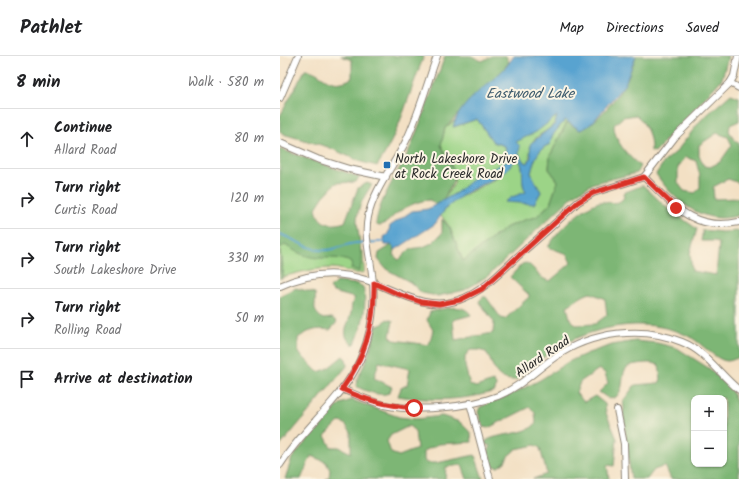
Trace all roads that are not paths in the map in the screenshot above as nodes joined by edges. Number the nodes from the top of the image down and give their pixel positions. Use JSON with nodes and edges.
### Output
{"nodes":[{"id":1,"x":298,"y":56,"type":"edge"},
{"id":2,"x":437,"y":56,"type":"edge"},
{"id":3,"x":738,"y":56,"type":"edge"},
{"id":4,"x":730,"y":83,"type":"junction"},
{"id":5,"x":739,"y":88,"type":"edge"},
{"id":6,"x":280,"y":98,"type":"edge"},
{"id":7,"x":280,"y":143,"type":"edge"},
{"id":8,"x":386,"y":177,"type":"junction"},
{"id":9,"x":644,"y":177,"type":"junction"},
{"id":10,"x":739,"y":222,"type":"edge"},
{"id":11,"x":374,"y":283,"type":"junction"},
{"id":12,"x":280,"y":286,"type":"edge"},
{"id":13,"x":342,"y":389,"type":"junction"},
{"id":14,"x":739,"y":390,"type":"edge"},
{"id":15,"x":470,"y":404,"type":"junction"},
{"id":16,"x":617,"y":410,"type":"dead end"},
{"id":17,"x":280,"y":466,"type":"edge"},
{"id":18,"x":490,"y":479,"type":"edge"},
{"id":19,"x":625,"y":479,"type":"edge"}],
"edges":[{"from":1,"to":6,"type":"street"},
{"from":2,"to":8,"type":"street"},
{"from":3,"to":4,"type":"street"},
{"from":4,"to":5,"type":"street"},
{"from":4,"to":9,"type":"street"},
{"from":7,"to":8,"type":"street"},
{"from":8,"to":11,"type":"street"},
{"from":9,"to":10,"type":"street"},
{"from":9,"to":11,"type":"street"},
{"from":11,"to":12,"type":"street"},
{"from":11,"to":13,"type":"street"},
{"from":13,"to":15,"type":"street","name":"Allard Road"},
{"from":13,"to":17,"type":"street"},
{"from":14,"to":15,"type":"street","name":"Allard Road"},
{"from":15,"to":18,"type":"street"},
{"from":16,"to":19,"type":"street"}]}
